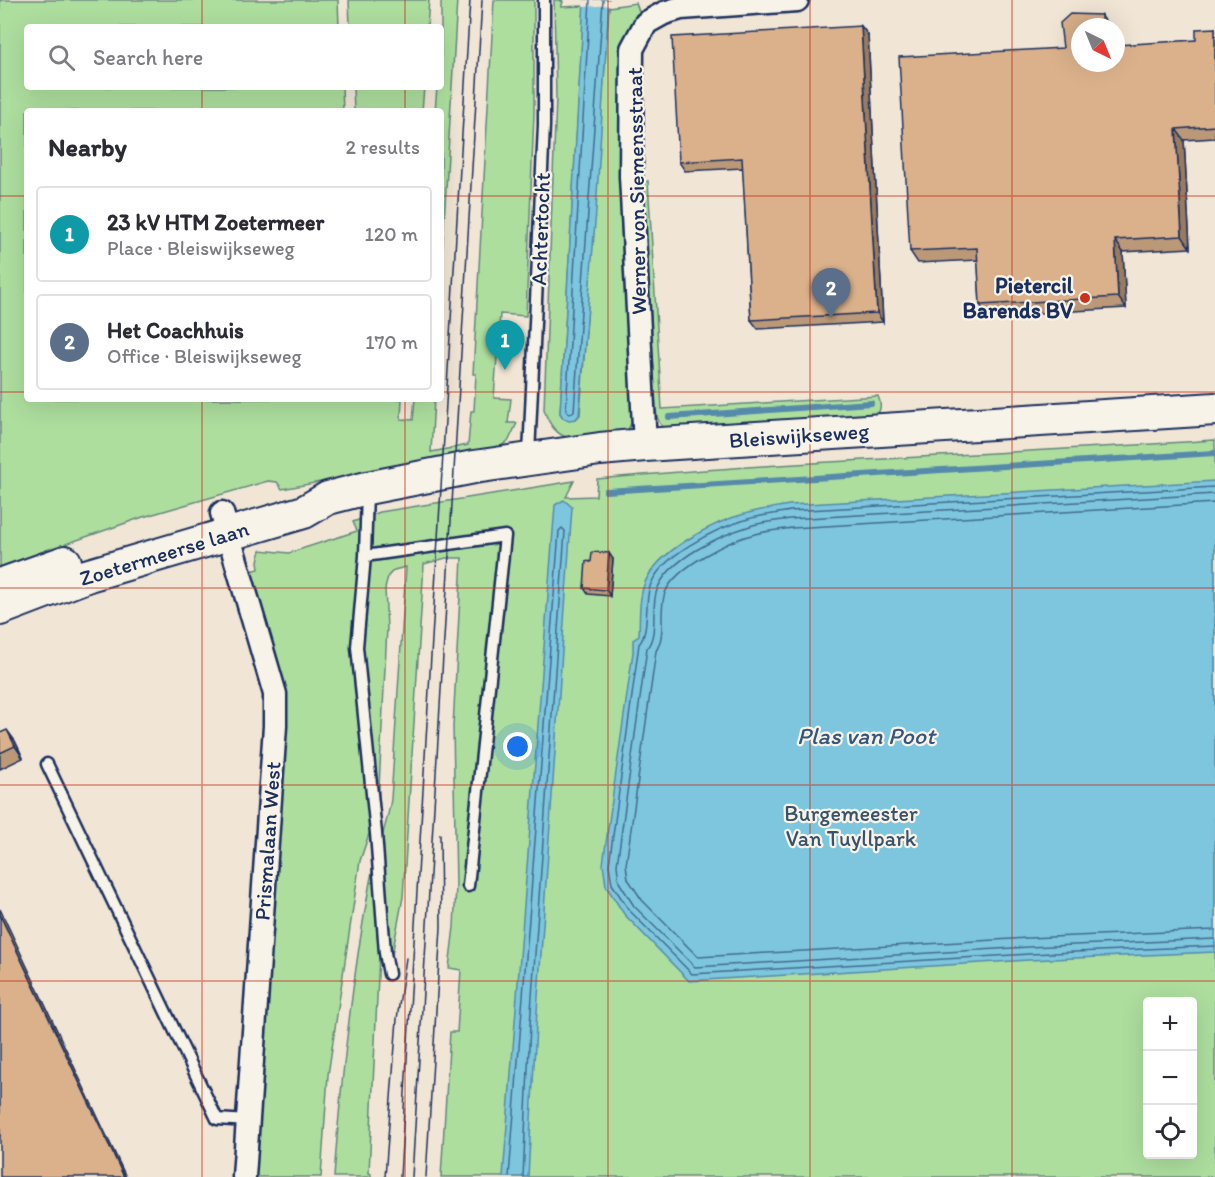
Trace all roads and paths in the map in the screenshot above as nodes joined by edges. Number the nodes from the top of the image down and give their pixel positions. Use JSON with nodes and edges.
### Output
{"nodes":[{"id":1,"x":544,"y":0,"type":"edge"},
{"id":2,"x":797,"y":0,"type":"edge"},
{"id":3,"x":656,"y":6,"type":"edge"},
{"id":4,"x":1215,"y":409,"type":"edge"},
{"id":5,"x":645,"y":445,"type":"junction"},
{"id":6,"x":529,"y":458,"type":"junction"},
{"id":7,"x":376,"y":486,"type":"junction"},
{"id":8,"x":225,"y":523,"type":"junction"},
{"id":9,"x":365,"y":556,"type":"junction"},
{"id":10,"x":0,"y":585,"type":"edge"},
{"id":11,"x":0,"y":609,"type":"edge"},
{"id":12,"x":47,"y":764,"type":"dead end"},
{"id":13,"x":468,"y":886,"type":"dead end"},
{"id":14,"x":389,"y":974,"type":"dead end"},
{"id":15,"x":248,"y":1121,"type":"junction"},
{"id":16,"x":244,"y":1177,"type":"edge"}],
"edges":[{"from":1,"to":6,"type":"lane","name":"Achtertocht"},
{"from":2,"to":3,"type":"street","name":"Werner von Siemensstraat"},
{"from":3,"to":5,"type":"street","name":"Werner von Siemensstraat"},
{"from":4,"to":5,"type":"street","name":"Bleiswijkseweg"},
{"from":5,"to":6,"type":"street","name":"Bleiswijkseweg"},
{"from":6,"to":7,"type":"street","name":"Bleiswijkseweg"},
{"from":7,"to":8,"type":"street","name":"Zoetermeerse laan"},
{"from":7,"to":9,"type":"lane"},
{"from":8,"to":10,"type":"street","name":"Zoetermeerse laan"},
{"from":8,"to":11,"type":"street","name":"Zoetermeerse laan"},
{"from":8,"to":15,"type":"street","name":"Prismalaan West"},
{"from":9,"to":13,"type":"lane"},
{"from":9,"to":14,"type":"lane"},
{"from":12,"to":15,"type":"lane"},
{"from":15,"to":16,"type":"street","name":"Prismalaan West"}]}
